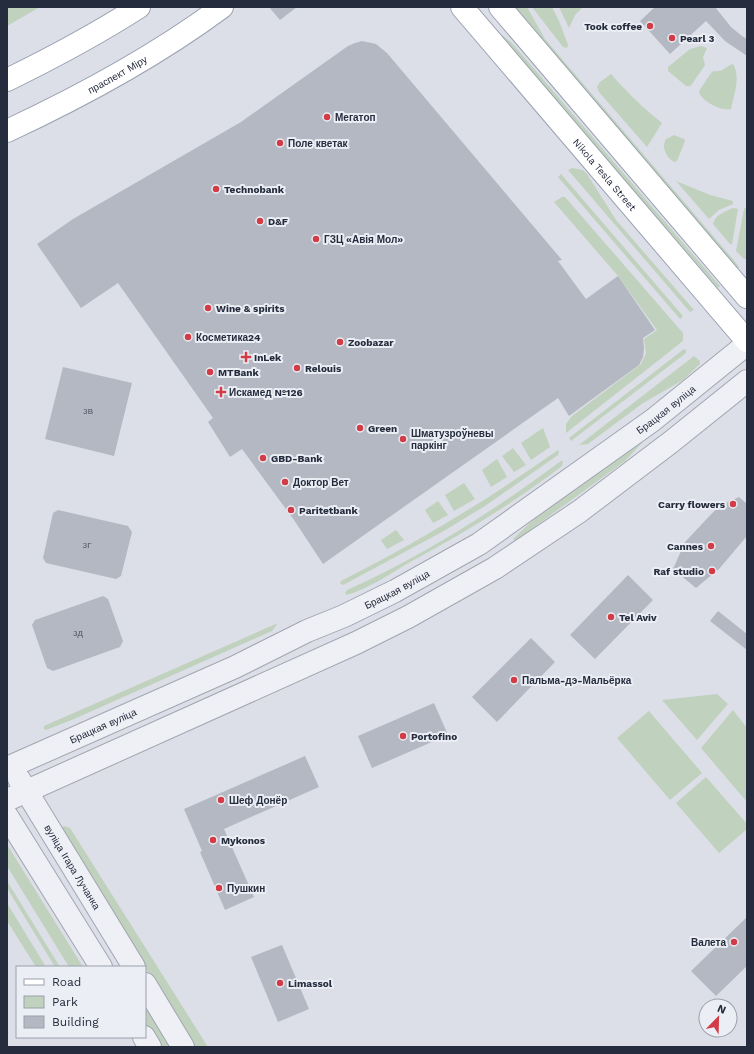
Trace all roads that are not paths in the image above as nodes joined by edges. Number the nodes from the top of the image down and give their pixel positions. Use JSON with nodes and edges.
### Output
{"nodes":[{"id":1,"x":139,"y":7,"type":"edge"},
{"id":2,"x":222,"y":7,"type":"edge"},
{"id":3,"x":462,"y":7,"type":"edge"},
{"id":4,"x":500,"y":7,"type":"edge"},
{"id":5,"x":7,"y":80,"type":"edge"},
{"id":6,"x":7,"y":131,"type":"edge"},
{"id":7,"x":747,"y":297,"type":"edge"},
{"id":8,"x":747,"y":341,"type":"edge"},
{"id":9,"x":747,"y":344,"type":"edge"},
{"id":10,"x":747,"y":381,"type":"edge"},
{"id":11,"x":9,"y":767,"type":"edge"},
{"id":12,"x":16,"y":795,"type":"edge"},
{"id":13,"x":7,"y":816,"type":"edge"},
{"id":14,"x":100,"y":966,"type":"edge"},
{"id":15,"x":133,"y":966,"type":"edge"},
{"id":16,"x":146,"y":986,"type":"edge"},
{"id":17,"x":145,"y":1038,"type":"edge"},
{"id":18,"x":150,"y":1047,"type":"edge"},
{"id":19,"x":184,"y":1047,"type":"edge"}],
"edges":[{"from":1,"to":5,"type":"main road"},
{"from":2,"to":6,"type":"main road","name":"праспект Міру"},
{"from":3,"to":8,"type":"main road","name":"Nikola Tesla Street"},
{"from":4,"to":7,"type":"main road"},
{"from":9,"to":11,"type":"street","name":"Брацкая вуліца"},
{"from":10,"to":12,"type":"street"},
{"from":11,"to":12,"type":"street","name":"вуліца Ігара Лучанка"},
{"from":12,"to":15,"type":"street","name":"вуліца Ігара Лучанка"},
{"from":13,"to":14,"type":"street"},
{"from":16,"to":19,"type":"street"},
{"from":17,"to":18,"type":"street"}]}
